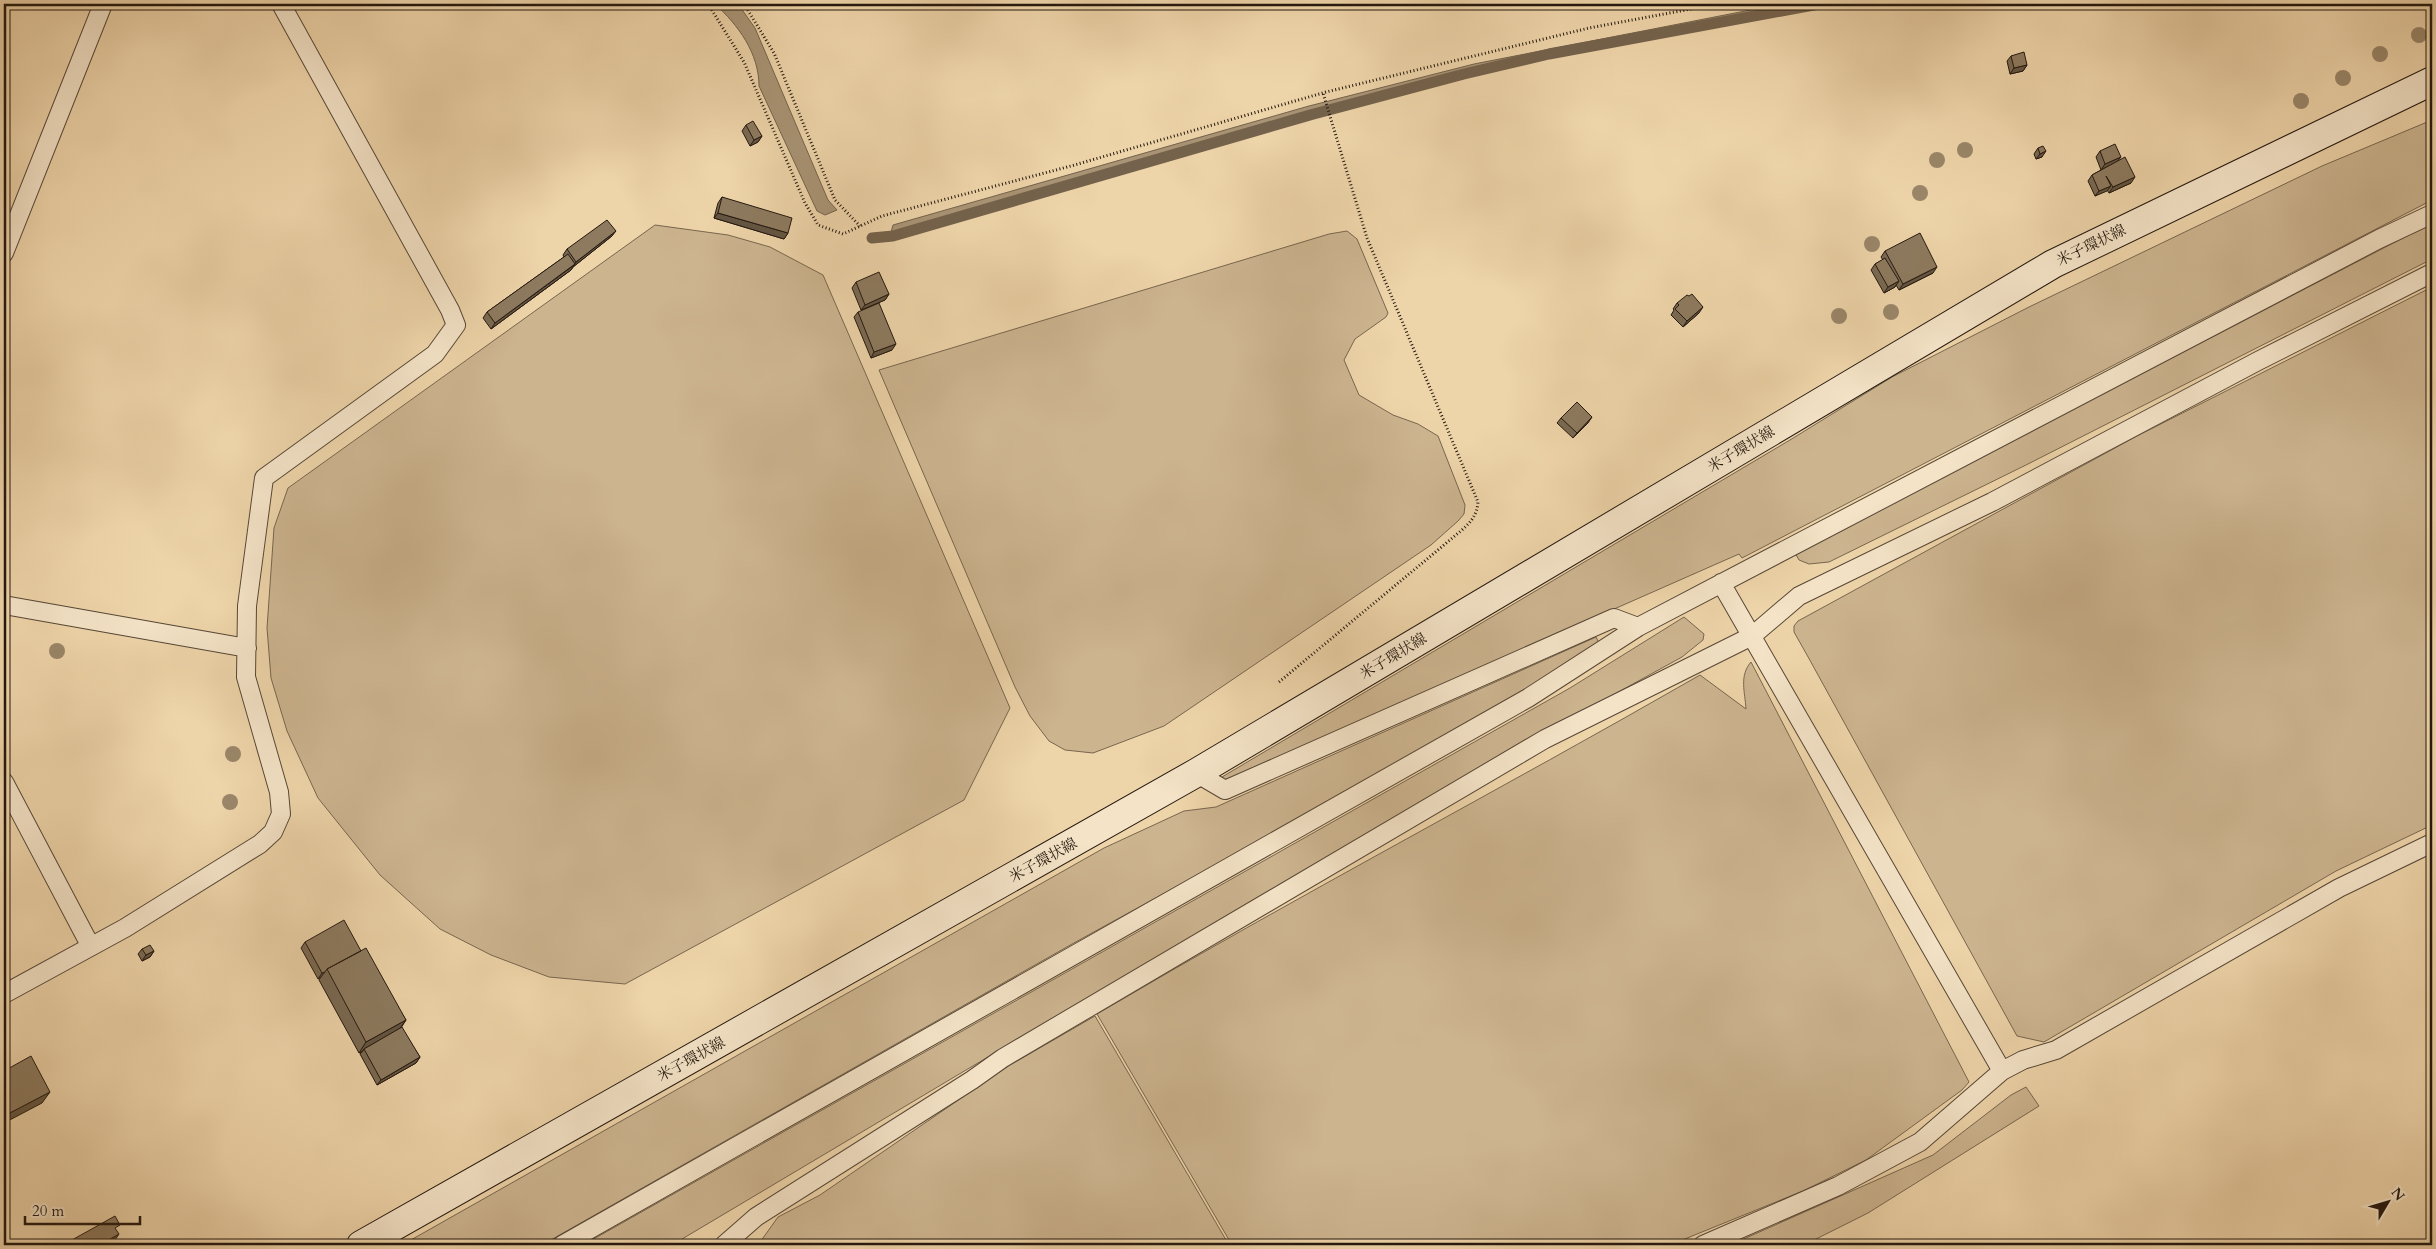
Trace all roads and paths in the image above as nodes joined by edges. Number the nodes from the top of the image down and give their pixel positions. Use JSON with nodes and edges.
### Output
{"nodes":[{"id":1,"x":103,"y":4,"type":"edge"},
{"id":2,"x":281,"y":4,"type":"edge"},
{"id":3,"x":708,"y":4,"type":"edge"},
{"id":4,"x":744,"y":4,"type":"edge"},
{"id":5,"x":1718,"y":4,"type":"edge"},
{"id":6,"x":2432,"y":81,"type":"edge"},
{"id":7,"x":1323,"y":93,"type":"junction"},
{"id":8,"x":2432,"y":214,"type":"edge"},
{"id":9,"x":860,"y":226,"type":"junction"},
{"id":10,"x":4,"y":253,"type":"edge"},
{"id":11,"x":2432,"y":273,"type":"edge"},
{"id":12,"x":1721,"y":583,"type":"junction"},
{"id":13,"x":4,"y":605,"type":"edge"},
{"id":14,"x":1638,"y":627,"type":"junction"},
{"id":15,"x":1752,"y":636,"type":"junction"},
{"id":16,"x":247,"y":648,"type":"junction"},
{"id":17,"x":1275,"y":685,"type":"dead end"},
{"id":18,"x":1196,"y":773,"type":"junction"},
{"id":19,"x":4,"y":782,"type":"edge"},
{"id":20,"x":2432,"y":843,"type":"edge"},
{"id":21,"x":90,"y":945,"type":"junction"},
{"id":22,"x":4,"y":994,"type":"edge"},
{"id":23,"x":2002,"y":1071,"type":"junction"},
{"id":24,"x":361,"y":1245,"type":"edge"},
{"id":25,"x":562,"y":1245,"type":"edge"},
{"id":26,"x":724,"y":1245,"type":"edge"},
{"id":27,"x":1704,"y":1245,"type":"edge"}],
"edges":[{"from":1,"to":10,"type":"lane"},
{"from":2,"to":16,"type":"lane"},
{"from":3,"to":9,"type":"path"},
{"from":4,"to":9,"type":"path"},
{"from":5,"to":7,"type":"path"},
{"from":6,"to":18,"type":"main road","name":"米子環状線"},
{"from":7,"to":9,"type":"path"},
{"from":7,"to":17,"type":"path"},
{"from":8,"to":12,"type":"lane"},
{"from":11,"to":15,"type":"lane"},
{"from":12,"to":14,"type":"lane"},
{"from":12,"to":15,"type":"lane"},
{"from":13,"to":16,"type":"lane"},
{"from":14,"to":18,"type":"lane"},
{"from":14,"to":25,"type":"lane"},
{"from":15,"to":23,"type":"lane"},
{"from":15,"to":26,"type":"lane"},
{"from":16,"to":21,"type":"lane"},
{"from":18,"to":24,"type":"main road","name":"米子環状線"},
{"from":19,"to":21,"type":"lane"},
{"from":20,"to":23,"type":"lane"},
{"from":21,"to":22,"type":"lane"},
{"from":23,"to":27,"type":"lane"}]}
